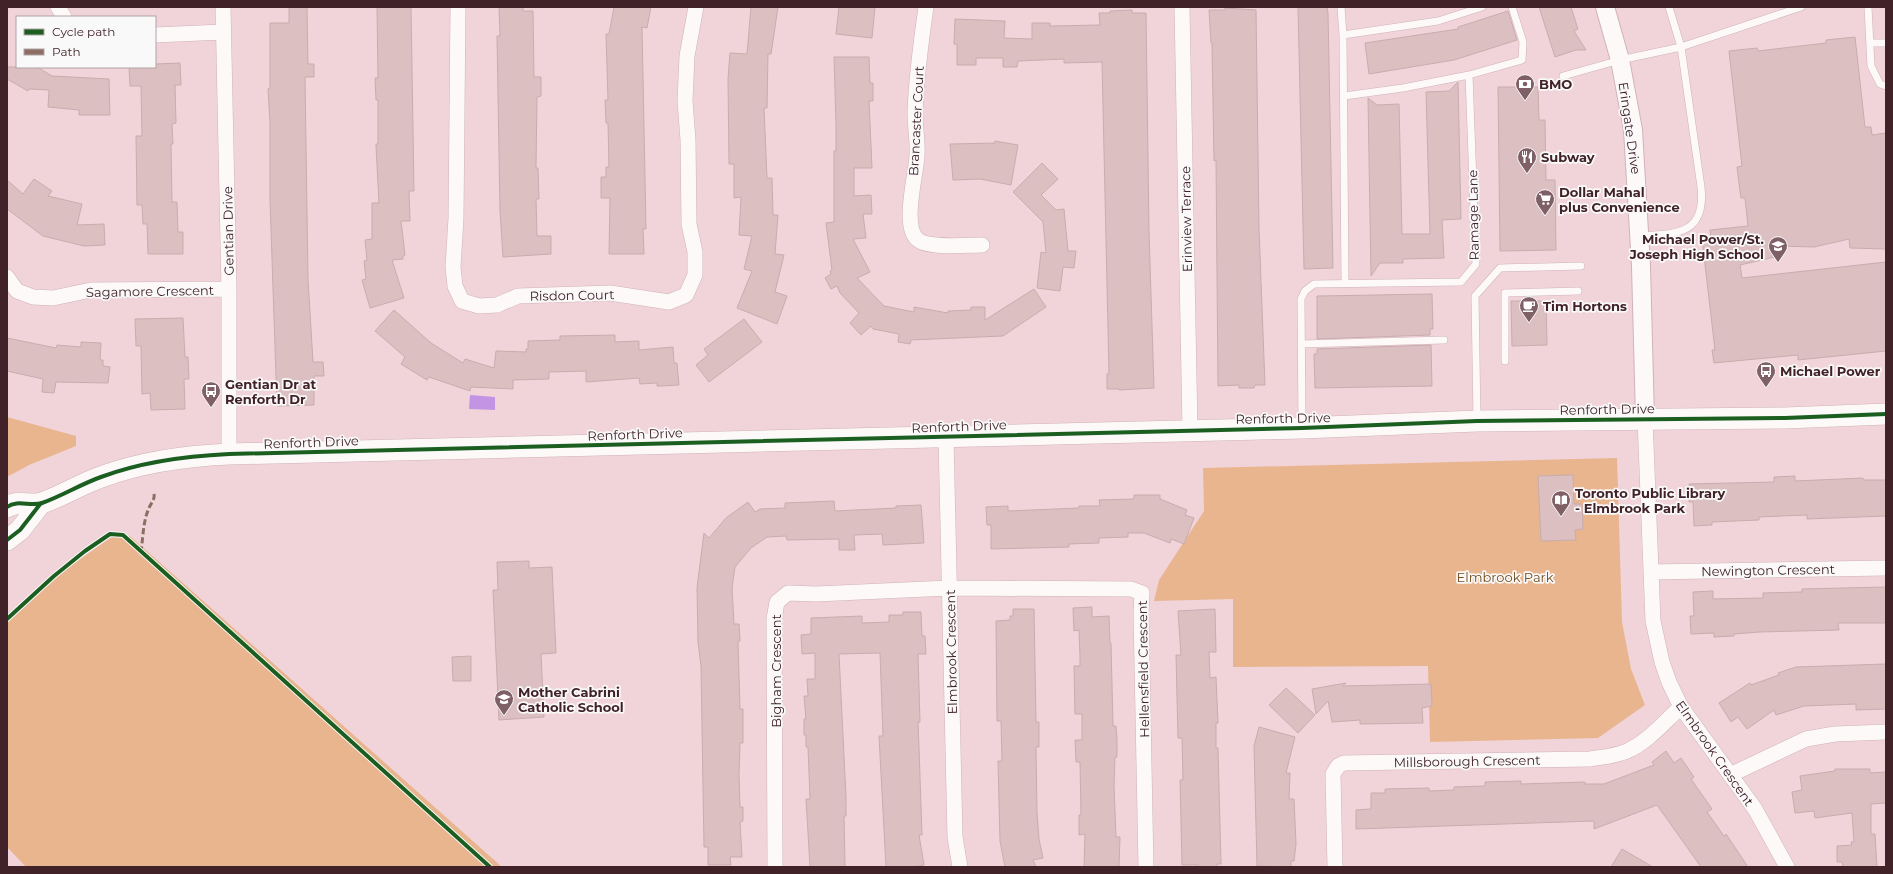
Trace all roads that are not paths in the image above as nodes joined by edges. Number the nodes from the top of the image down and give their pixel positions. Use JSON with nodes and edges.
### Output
{"nodes":[{"id":1,"x":58,"y":7,"type":"edge"},
{"id":2,"x":223,"y":7,"type":"edge"},
{"id":3,"x":458,"y":7,"type":"edge"},
{"id":4,"x":696,"y":7,"type":"edge"},
{"id":5,"x":926,"y":7,"type":"edge"},
{"id":6,"x":1182,"y":7,"type":"edge"},
{"id":7,"x":1342,"y":7,"type":"edge"},
{"id":8,"x":1482,"y":7,"type":"edge"},
{"id":9,"x":1512,"y":7,"type":"edge"},
{"id":10,"x":1605,"y":7,"type":"edge"},
{"id":11,"x":1669,"y":7,"type":"edge"},
{"id":12,"x":1801,"y":7,"type":"edge"},
{"id":13,"x":1868,"y":7,"type":"edge"},
{"id":14,"x":63,"y":16,"type":"edge"},
{"id":15,"x":223,"y":32,"type":"junction"},
{"id":16,"x":156,"y":35,"type":"edge"},
{"id":17,"x":1344,"y":35,"type":"junction"},
{"id":18,"x":1870,"y":43,"type":"junction"},
{"id":19,"x":1886,"y":43,"type":"edge"},
{"id":20,"x":1681,"y":47,"type":"junction"},
{"id":21,"x":1620,"y":60,"type":"junction"},
{"id":22,"x":1469,"y":76,"type":"junction"},
{"id":23,"x":1563,"y":76,"type":"dead end"},
{"id":24,"x":1886,"y":86,"type":"edge"},
{"id":25,"x":1344,"y":96,"type":"junction"},
{"id":26,"x":1640,"y":236,"type":"junction"},
{"id":27,"x":982,"y":246,"type":"dead end"},
{"id":28,"x":1581,"y":266,"type":"dead end"},
{"id":29,"x":7,"y":277,"type":"edge"},
{"id":30,"x":1345,"y":283,"type":"junction"},
{"id":31,"x":229,"y":289,"type":"junction"},
{"id":32,"x":1578,"y":291,"type":"dead end"},
{"id":33,"x":1444,"y":340,"type":"dead end"},
{"id":34,"x":1301,"y":344,"type":"junction"},
{"id":35,"x":1506,"y":361,"type":"dead end"},
{"id":36,"x":1886,"y":414,"type":"edge"},
{"id":37,"x":1645,"y":419,"type":"junction"},
{"id":38,"x":1477,"y":421,"type":"junction"},
{"id":39,"x":1302,"y":428,"type":"junction"},
{"id":40,"x":1190,"y":430,"type":"junction"},
{"id":41,"x":946,"y":437,"type":"junction"},
{"id":42,"x":229,"y":454,"type":"junction"},
{"id":43,"x":41,"y":503,"type":"junction"},
{"id":44,"x":7,"y":506,"type":"edge"},
{"id":45,"x":7,"y":540,"type":"edge"},
{"id":46,"x":1886,"y":568,"type":"edge"},
{"id":47,"x":1651,"y":572,"type":"junction"},
{"id":48,"x":949,"y":588,"type":"junction"},
{"id":49,"x":1681,"y":707,"type":"junction"},
{"id":50,"x":1886,"y":732,"type":"edge"},
{"id":51,"x":1730,"y":775,"type":"junction"},
{"id":52,"x":776,"y":867,"type":"edge"},
{"id":53,"x":960,"y":867,"type":"edge"},
{"id":54,"x":1146,"y":867,"type":"edge"},
{"id":55,"x":1335,"y":867,"type":"edge"},
{"id":56,"x":1787,"y":867,"type":"edge"}],
"edges":[{"from":1,"to":14,"type":"street"},
{"from":2,"to":15,"type":"street","name":"Gentian Drive"},
{"from":3,"to":4,"type":"street","name":"Risdon Court"},
{"from":5,"to":27,"type":"street","name":"Brancaster Court"},
{"from":6,"to":40,"type":"street","name":"Erinview Terrace"},
{"from":7,"to":17,"type":"lane"},
{"from":8,"to":17,"type":"lane"},
{"from":9,"to":22,"type":"lane"},
{"from":10,"to":21,"type":"street","name":"Eringate Drive"},
{"from":11,"to":20,"type":"lane"},
{"from":12,"to":20,"type":"lane"},
{"from":13,"to":18,"type":"lane"},
{"from":15,"to":16,"type":"street"},
{"from":15,"to":31,"type":"street","name":"Gentian Drive"},
{"from":17,"to":25,"type":"lane"},
{"from":18,"to":19,"type":"lane"},
{"from":18,"to":24,"type":"lane"},
{"from":20,"to":21,"type":"lane"},
{"from":20,"to":26,"type":"lane"},
{"from":21,"to":23,"type":"lane"},
{"from":21,"to":26,"type":"street","name":"Eringate Drive"},
{"from":22,"to":25,"type":"lane"},
{"from":22,"to":30,"type":"lane","name":"Ramage Lane"},
{"from":25,"to":30,"type":"lane"},
{"from":26,"to":37,"type":"street","name":"Eringate Drive"},
{"from":28,"to":38,"type":"lane"},
{"from":29,"to":31,"type":"street","name":"Sagamore Crescent"},
{"from":30,"to":34,"type":"lane","name":"Ramage Lane"},
{"from":31,"to":42,"type":"street","name":"Gentian Drive"},
{"from":32,"to":35,"type":"lane"},
{"from":33,"to":34,"type":"lane"},
{"from":34,"to":39,"type":"lane","name":"Ramage Lane"},
{"from":36,"to":37,"type":"main road","name":"Renforth Drive"},
{"from":37,"to":38,"type":"main road","name":"Renforth Drive"},
{"from":37,"to":47,"type":"street","name":"Elmbrook Crescent"},
{"from":38,"to":39,"type":"main road","name":"Renforth Drive"},
{"from":39,"to":40,"type":"main road","name":"Renforth Drive"},
{"from":40,"to":41,"type":"main road","name":"Renforth Drive"},
{"from":41,"to":42,"type":"main road","name":"Renforth Drive"},
{"from":41,"to":48,"type":"street","name":"Elmbrook Crescent"},
{"from":42,"to":43,"type":"main road","name":"Renforth Drive"},
{"from":43,"to":44,"type":"main road","name":"Renforth Drive"},
{"from":43,"to":45,"type":"main road","name":"Renforth Drive"},
{"from":46,"to":47,"type":"street","name":"Newington Crescent"},
{"from":47,"to":49,"type":"street","name":"Elmbrook Crescent"},
{"from":48,"to":52,"type":"street","name":"Bigham Crescent"},
{"from":48,"to":53,"type":"street","name":"Elmbrook Crescent"},
{"from":48,"to":54,"type":"street","name":"Hellensfield Crescent"},
{"from":49,"to":51,"type":"street","name":"Elmbrook Crescent"},
{"from":49,"to":55,"type":"street","name":"Millsborough Crescent"},
{"from":50,"to":51,"type":"street"},
{"from":51,"to":56,"type":"street","name":"Elmbrook Crescent"}]}
